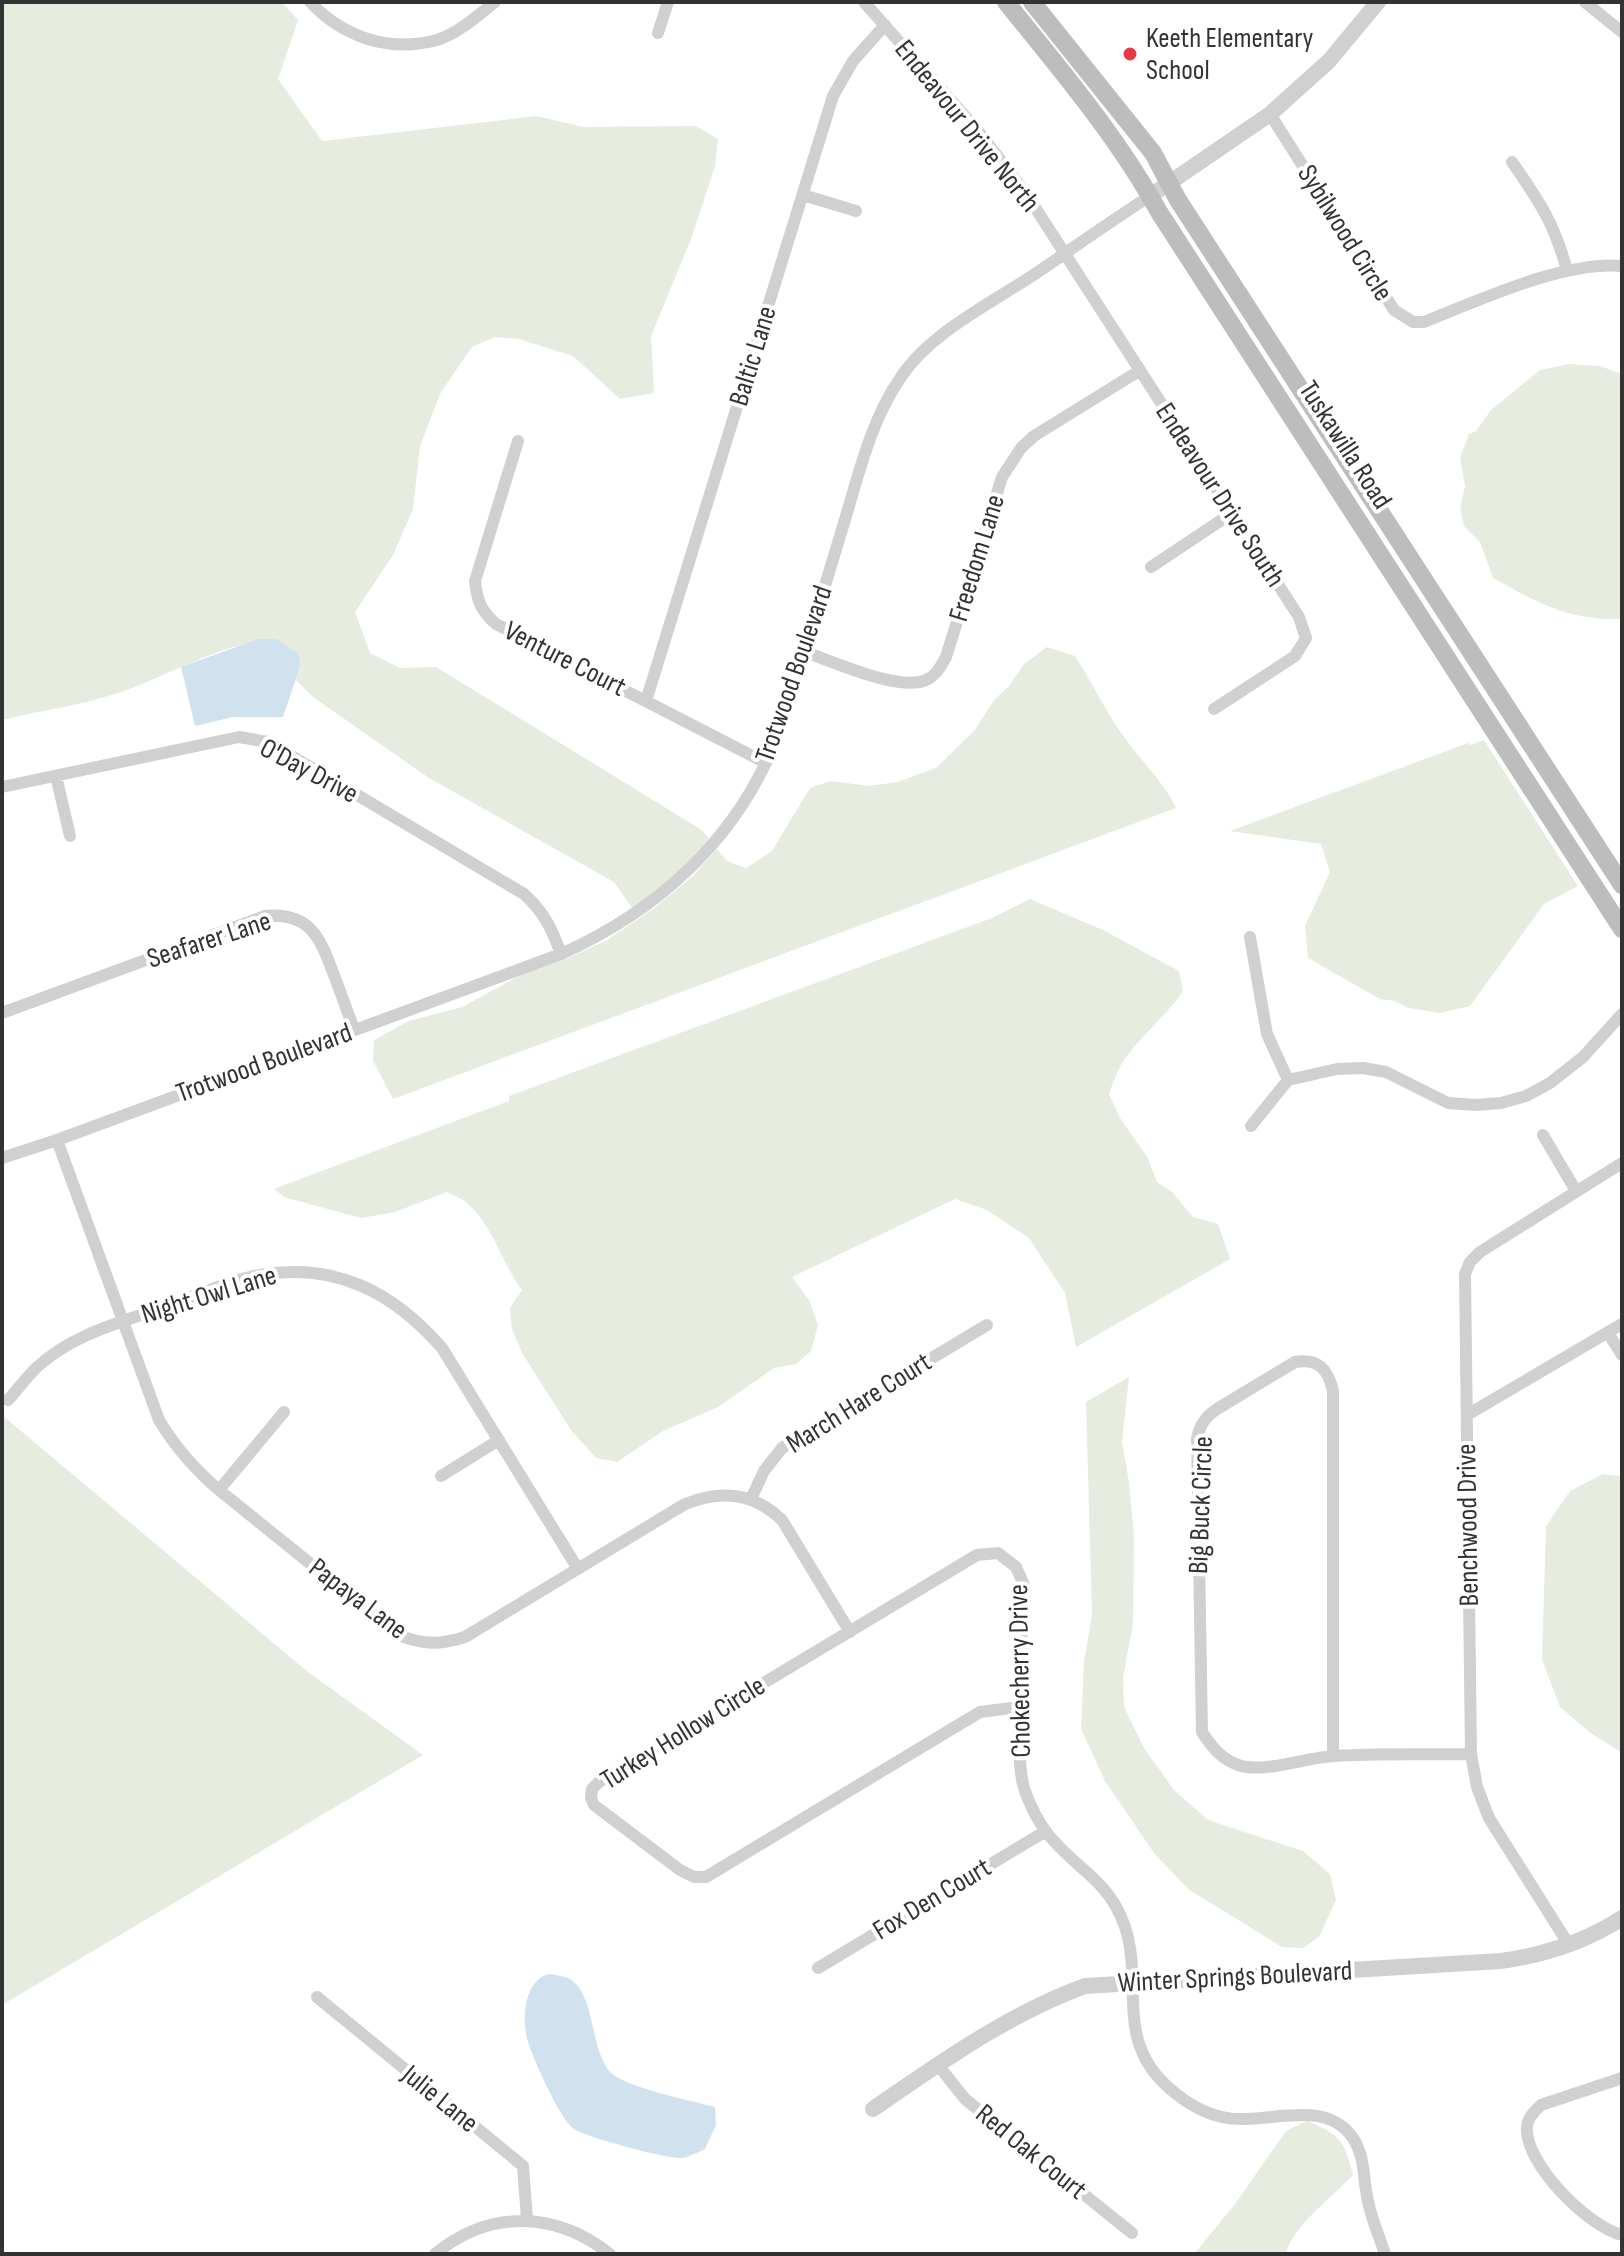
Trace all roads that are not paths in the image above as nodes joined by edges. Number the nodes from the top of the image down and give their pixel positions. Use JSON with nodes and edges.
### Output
{"nodes":[{"id":1,"x":495,"y":2,"type":"edge"},
{"id":2,"x":668,"y":2,"type":"edge"},
{"id":3,"x":864,"y":2,"type":"edge"},
{"id":4,"x":1006,"y":2,"type":"edge"},
{"id":5,"x":1032,"y":2,"type":"edge"},
{"id":6,"x":1378,"y":2,"type":"edge"},
{"id":7,"x":1585,"y":2,"type":"edge"},
{"id":8,"x":315,"y":4,"type":"edge"},
{"id":9,"x":885,"y":25,"type":"junction"},
{"id":10,"x":1622,"y":32,"type":"edge"},
{"id":11,"x":658,"y":33,"type":"dead end"},
{"id":12,"x":1080,"y":58,"type":"junction"},
{"id":13,"x":1063,"y":73,"type":"junction"},
{"id":14,"x":1270,"y":114,"type":"junction"},
{"id":15,"x":1512,"y":162,"type":"dead end"},
{"id":16,"x":1171,"y":183,"type":"junction"},
{"id":17,"x":803,"y":195,"type":"junction"},
{"id":18,"x":1150,"y":196,"type":"junction"},
{"id":19,"x":856,"y":211,"type":"dead end"},
{"id":20,"x":1066,"y":253,"type":"junction"},
{"id":21,"x":1622,"y":266,"type":"edge"},
{"id":22,"x":1567,"y":271,"type":"junction"},
{"id":23,"x":1139,"y":371,"type":"junction"},
{"id":24,"x":518,"y":441,"type":"dead end"},
{"id":25,"x":1232,"y":513,"type":"junction"},
{"id":26,"x":1151,"y":567,"type":"dead end"},
{"id":27,"x":805,"y":652,"type":"junction"},
{"id":28,"x":646,"y":701,"type":"junction"},
{"id":29,"x":1214,"y":709,"type":"dead end"},
{"id":30,"x":766,"y":763,"type":"junction"},
{"id":31,"x":56,"y":776,"type":"junction"},
{"id":32,"x":2,"y":787,"type":"edge"},
{"id":33,"x":70,"y":836,"type":"dead end"},
{"id":34,"x":1622,"y":885,"type":"edge"},
{"id":35,"x":1622,"y":929,"type":"edge"},
{"id":36,"x":1250,"y":937,"type":"dead end"},
{"id":37,"x":561,"y":954,"type":"junction"},
{"id":38,"x":2,"y":1013,"type":"edge"},
{"id":39,"x":1622,"y":1014,"type":"edge"},
{"id":40,"x":354,"y":1029,"type":"junction"},
{"id":41,"x":1288,"y":1080,"type":"junction"},
{"id":42,"x":1251,"y":1126,"type":"dead end"},
{"id":43,"x":1543,"y":1135,"type":"dead end"},
{"id":44,"x":57,"y":1140,"type":"junction"},
{"id":45,"x":2,"y":1158,"type":"edge"},
{"id":46,"x":1622,"y":1163,"type":"edge"},
{"id":47,"x":1576,"y":1191,"type":"junction"},
{"id":48,"x":123,"y":1321,"type":"junction"},
{"id":49,"x":1622,"y":1324,"type":"edge"},
{"id":50,"x":987,"y":1325,"type":"dead end"},
{"id":51,"x":1608,"y":1333,"type":"junction"},
{"id":52,"x":1622,"y":1355,"type":"edge"},
{"id":53,"x":8,"y":1400,"type":"dead end"},
{"id":54,"x":284,"y":1412,"type":"dead end"},
{"id":55,"x":1467,"y":1415,"type":"junction"},
{"id":56,"x":499,"y":1440,"type":"junction"},
{"id":57,"x":441,"y":1476,"type":"dead end"},
{"id":58,"x":219,"y":1490,"type":"junction"},
{"id":59,"x":751,"y":1499,"type":"junction"},
{"id":60,"x":1009,"y":1560,"type":"joint"},
{"id":61,"x":578,"y":1569,"type":"junction"},
{"id":62,"x":850,"y":1632,"type":"junction"},
{"id":63,"x":1019,"y":1707,"type":"junction"},
{"id":64,"x":1471,"y":1754,"type":"junction"},
{"id":65,"x":1333,"y":1756,"type":"junction"},
{"id":66,"x":1046,"y":1831,"type":"junction"},
{"id":67,"x":1622,"y":1918,"type":"edge"},
{"id":68,"x":1569,"y":1945,"type":"junction"},
{"id":69,"x":818,"y":1968,"type":"dead end"},
{"id":70,"x":1133,"y":1982,"type":"junction"},
{"id":71,"x":317,"y":1997,"type":"dead end"},
{"id":72,"x":938,"y":2065,"type":"junction"},
{"id":73,"x":1622,"y":2078,"type":"edge"},
{"id":74,"x":873,"y":2109,"type":"dead end"},
{"id":75,"x":527,"y":2219,"type":"junction"},
{"id":76,"x":1132,"y":2233,"type":"dead end"},
{"id":77,"x":1622,"y":2235,"type":"edge"},
{"id":78,"x":435,"y":2254,"type":"edge"},
{"id":79,"x":610,"y":2254,"type":"edge"},
{"id":80,"x":1385,"y":2254,"type":"edge"}],
"edges":[{"from":1,"to":8,"type":"street"},
{"from":2,"to":11,"type":"street"},
{"from":3,"to":9,"type":"street","name":"Endeavour Drive North"},
{"from":4,"to":13,"type":"main road","name":"Tuskawilla Road"},
{"from":5,"to":12,"type":"main road","name":"Tuskawilla Road"},
{"from":6,"to":14,"type":"street","name":"Trotwood Boulevard"},
{"from":7,"to":10,"type":"street"},
{"from":9,"to":17,"type":"street","name":"Baltic Lane"},
{"from":9,"to":20,"type":"street","name":"Endeavour Drive North"},
{"from":12,"to":13,"type":"main road"},
{"from":12,"to":16,"type":"main road","name":"Tuskawilla Road"},
{"from":13,"to":18,"type":"main road","name":"Tuskawilla Road"},
{"from":14,"to":16,"type":"street","name":"Trotwood Boulevard"},
{"from":14,"to":22,"type":"street","name":"Sybilwood Circle"},
{"from":15,"to":22,"type":"street"},
{"from":16,"to":18,"type":"street","name":"Trotwood Boulevard"},
{"from":16,"to":34,"type":"main road","name":"Tuskawilla Road"},
{"from":17,"to":19,"type":"street"},
{"from":17,"to":28,"type":"street","name":"Baltic Lane"},
{"from":18,"to":20,"type":"street","name":"Trotwood Boulevard"},
{"from":18,"to":35,"type":"main road","name":"Tuskawilla Road"},
{"from":20,"to":23,"type":"street","name":"Endeavour Drive South"},
{"from":20,"to":27,"type":"street","name":"Trotwood Boulevard"},
{"from":21,"to":22,"type":"street","name":"Sybilwood Circle"},
{"from":23,"to":25,"type":"street","name":"Endeavour Drive South"},
{"from":23,"to":27,"type":"street","name":"Freedom Lane"},
{"from":24,"to":28,"type":"street","name":"Venture Court"},
{"from":25,"to":26,"type":"street"},
{"from":25,"to":29,"type":"street","name":"Endeavour Drive South"},
{"from":27,"to":30,"type":"street","name":"Trotwood Boulevard"},
{"from":28,"to":30,"type":"street","name":"Venture Court"},
{"from":30,"to":37,"type":"street","name":"Trotwood Boulevard"},
{"from":31,"to":32,"type":"street","name":"O'Day Drive"},
{"from":31,"to":33,"type":"street"},
{"from":31,"to":37,"type":"street","name":"O'Day Drive"},
{"from":36,"to":41,"type":"street"},
{"from":37,"to":40,"type":"street","name":"Trotwood Boulevard"},
{"from":38,"to":40,"type":"street","name":"Seafarer Lane"},
{"from":39,"to":41,"type":"street"},
{"from":40,"to":44,"type":"street","name":"Trotwood Boulevard"},
{"from":41,"to":42,"type":"street"},
{"from":43,"to":47,"type":"street"},
{"from":44,"to":45,"type":"street","name":"Trotwood Boulevard"},
{"from":44,"to":48,"type":"street","name":"Papaya Lane"},
{"from":46,"to":47,"type":"street","name":"Benchwood Drive"},
{"from":47,"to":55,"type":"street","name":"Benchwood Drive"},
{"from":48,"to":53,"type":"street","name":"Night Owl Lane"},
{"from":48,"to":56,"type":"street","name":"Night Owl Lane"},
{"from":48,"to":58,"type":"street","name":"Papaya Lane"},
{"from":49,"to":51,"type":"street"},
{"from":50,"to":59,"type":"street","name":"March Hare Court"},
{"from":51,"to":52,"type":"street"},
{"from":51,"to":55,"type":"street"},
{"from":54,"to":58,"type":"street"},
{"from":55,"to":64,"type":"street","name":"Benchwood Drive"},
{"from":56,"to":57,"type":"street"},
{"from":56,"to":61,"type":"street","name":"Night Owl Lane"},
{"from":58,"to":61,"type":"street","name":"Papaya Lane"},
{"from":59,"to":61,"type":"street","name":"Papaya Lane"},
{"from":59,"to":62,"type":"street"},
{"from":60,"to":62,"type":"street","name":"Turkey Hollow Circle"},
{"from":60,"to":63,"type":"street","name":"Chokecherry Drive"},
{"from":62,"to":63,"type":"street","name":"Turkey Hollow Circle"},
{"from":63,"to":66,"type":"street","name":"Chokecherry Drive"},
{"from":64,"to":65,"type":"street","name":"Big Buck Circle"},
{"from":64,"to":68,"type":"street","name":"Benchwood Drive"},
{"from":65,"to":65,"type":"street","name":"Big Buck Circle"},
{"from":66,"to":69,"type":"street","name":"Fox Den Court"},
{"from":66,"to":70,"type":"street","name":"Chokecherry Drive"},
{"from":67,"to":68,"type":"street","name":"Winter Springs Boulevard"},
{"from":68,"to":70,"type":"street","name":"Winter Springs Boulevard"},
{"from":70,"to":72,"type":"street","name":"Winter Springs Boulevard"},
{"from":70,"to":80,"type":"street","name":"Chokecherry Drive"},
{"from":71,"to":75,"type":"street","name":"Julie Lane"},
{"from":72,"to":74,"type":"street","name":"Winter Springs Boulevard"},
{"from":72,"to":76,"type":"street","name":"Red Oak Court"},
{"from":73,"to":77,"type":"street"},
{"from":75,"to":78,"type":"street"},
{"from":75,"to":79,"type":"street"}]}
